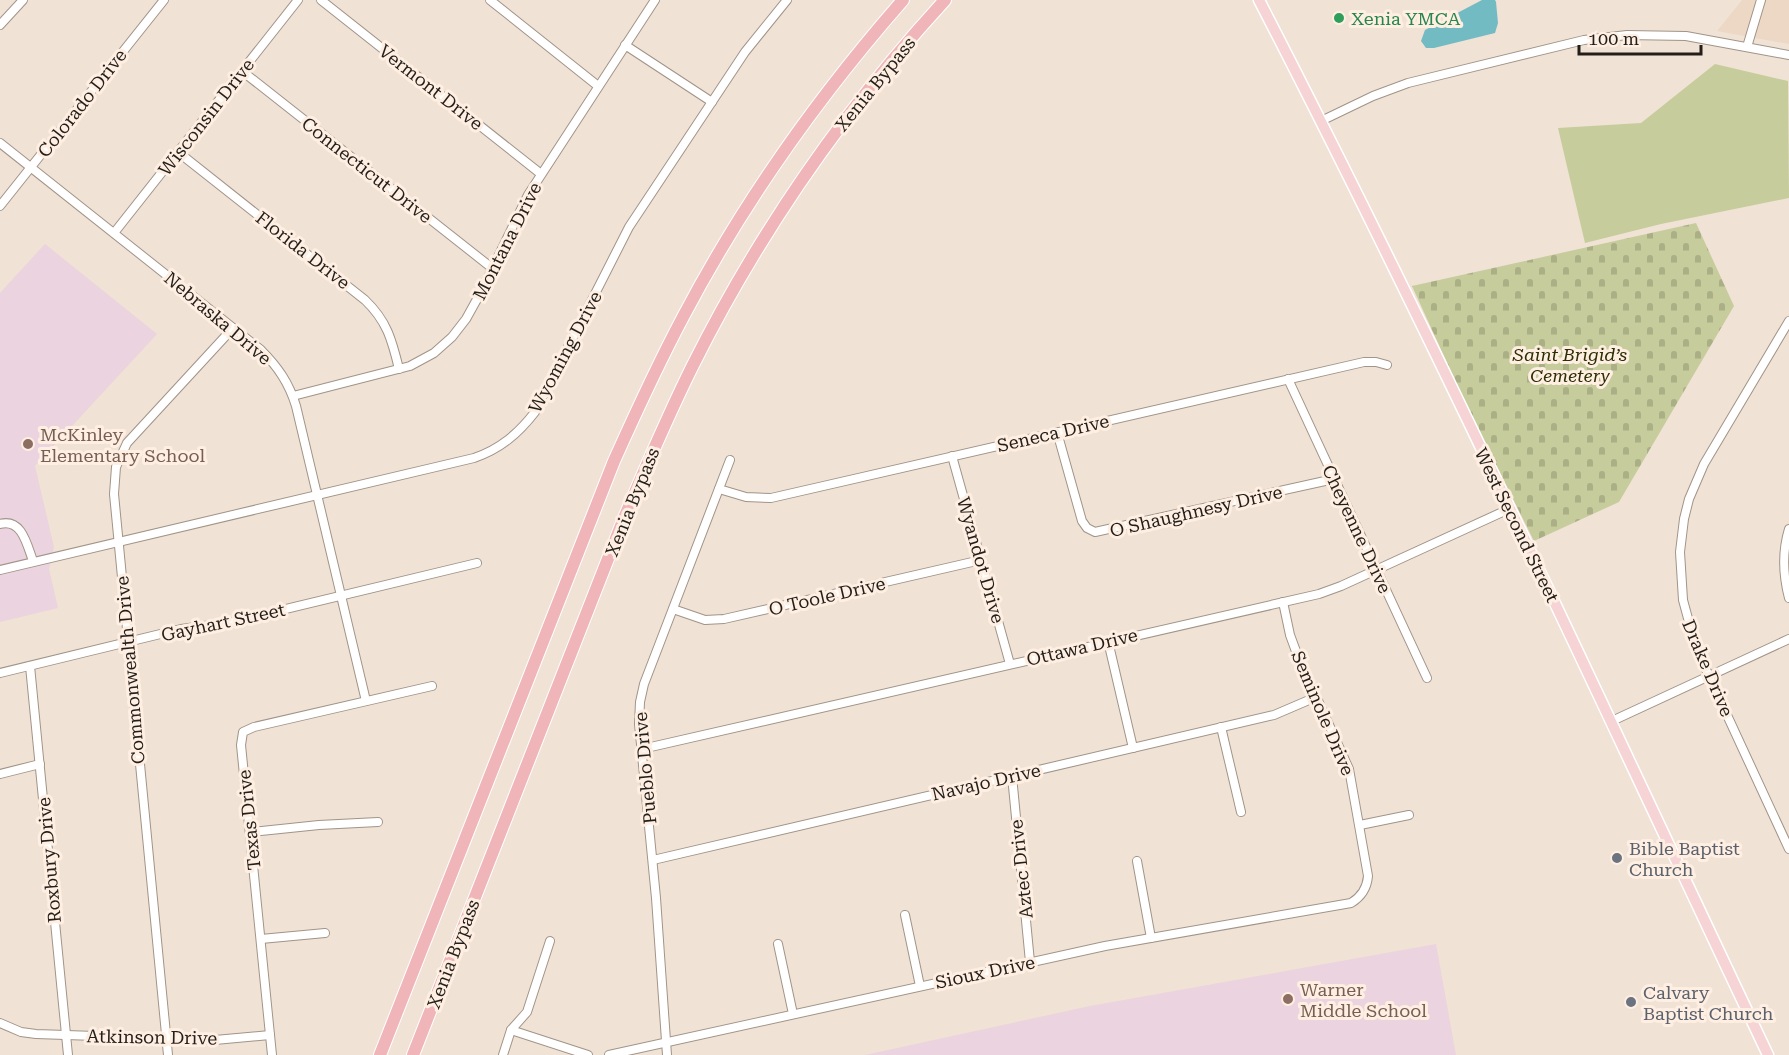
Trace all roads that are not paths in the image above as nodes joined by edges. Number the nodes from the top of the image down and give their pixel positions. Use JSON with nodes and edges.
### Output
{"nodes":[{"id":1,"x":23,"y":0,"type":"edge"},
{"id":2,"x":164,"y":0,"type":"edge"},
{"id":3,"x":298,"y":0,"type":"edge"},
{"id":4,"x":321,"y":0,"type":"edge"},
{"id":5,"x":490,"y":0,"type":"edge"},
{"id":6,"x":655,"y":0,"type":"edge"},
{"id":7,"x":787,"y":0,"type":"edge"},
{"id":8,"x":903,"y":0,"type":"edge"},
{"id":9,"x":945,"y":0,"type":"edge"},
{"id":10,"x":1258,"y":0,"type":"edge"},
{"id":11,"x":1761,"y":0,"type":"edge"},
{"id":12,"x":0,"y":25,"type":"edge"},
{"id":13,"x":625,"y":45,"type":"junction"},
{"id":14,"x":1747,"y":47,"type":"junction"},
{"id":15,"x":1789,"y":55,"type":"edge"},
{"id":16,"x":242,"y":71,"type":"junction"},
{"id":17,"x":598,"y":86,"type":"junction"},
{"id":18,"x":712,"y":102,"type":"junction"},
{"id":19,"x":1321,"y":121,"type":"junction"},
{"id":20,"x":0,"y":143,"type":"edge"},
{"id":21,"x":178,"y":152,"type":"junction"},
{"id":22,"x":31,"y":168,"type":"junction"},
{"id":23,"x":542,"y":174,"type":"junction"},
{"id":24,"x":0,"y":206,"type":"edge"},
{"id":25,"x":114,"y":233,"type":"junction"},
{"id":26,"x":492,"y":268,"type":"junction"},
{"id":27,"x":1789,"y":321,"type":"edge"},
{"id":28,"x":233,"y":328,"type":"junction"},
{"id":29,"x":1387,"y":365,"type":"dead end"},
{"id":30,"x":399,"y":369,"type":"junction"},
{"id":31,"x":1288,"y":380,"type":"junction"},
{"id":32,"x":293,"y":396,"type":"junction"},
{"id":33,"x":1057,"y":432,"type":"junction"},
{"id":34,"x":952,"y":456,"type":"junction"},
{"id":35,"x":730,"y":460,"type":"dead end"},
{"id":36,"x":1334,"y":479,"type":"junction"},
{"id":37,"x":719,"y":489,"type":"junction"},
{"id":38,"x":317,"y":495,"type":"junction"},
{"id":39,"x":1509,"y":509,"type":"junction"},
{"id":40,"x":0,"y":524,"type":"edge"},
{"id":41,"x":1789,"y":529,"type":"edge"},
{"id":42,"x":119,"y":542,"type":"junction"},
{"id":43,"x":981,"y":560,"type":"junction"},
{"id":44,"x":33,"y":561,"type":"junction"},
{"id":45,"x":477,"y":563,"type":"dead end"},
{"id":46,"x":0,"y":570,"type":"edge"},
{"id":47,"x":1376,"y":570,"type":"junction"},
{"id":48,"x":340,"y":596,"type":"junction"},
{"id":49,"x":1789,"y":598,"type":"edge"},
{"id":50,"x":1282,"y":602,"type":"junction"},
{"id":51,"x":673,"y":609,"type":"junction"},
{"id":52,"x":1789,"y":639,"type":"edge"},
{"id":53,"x":1108,"y":641,"type":"junction"},
{"id":54,"x":127,"y":642,"type":"junction"},
{"id":55,"x":1010,"y":664,"type":"junction"},
{"id":56,"x":30,"y":666,"type":"junction"},
{"id":57,"x":0,"y":673,"type":"edge"},
{"id":58,"x":1709,"y":676,"type":"junction"},
{"id":59,"x":1427,"y":678,"type":"dead end"},
{"id":60,"x":432,"y":686,"type":"dead end"},
{"id":61,"x":1316,"y":697,"type":"junction"},
{"id":62,"x":366,"y":701,"type":"junction"},
{"id":63,"x":1612,"y":721,"type":"junction"},
{"id":64,"x":1221,"y":727,"type":"junction"},
{"id":65,"x":1134,"y":748,"type":"junction"},
{"id":66,"x":642,"y":749,"type":"junction"},
{"id":67,"x":40,"y":764,"type":"junction"},
{"id":68,"x":0,"y":774,"type":"edge"},
{"id":69,"x":1012,"y":776,"type":"junction"},
{"id":70,"x":517,"y":791,"type":"junction"},
{"id":71,"x":1241,"y":812,"type":"dead end"},
{"id":72,"x":1409,"y":815,"type":"dead end"},
{"id":73,"x":378,"y":822,"type":"dead end"},
{"id":74,"x":1360,"y":825,"type":"junction"},
{"id":75,"x":251,"y":832,"type":"junction"},
{"id":76,"x":1789,"y":849,"type":"edge"},
{"id":77,"x":653,"y":860,"type":"junction"},
{"id":78,"x":1137,"y":861,"type":"dead end"},
{"id":79,"x":444,"y":891,"type":"junction"},
{"id":80,"x":1361,"y":895,"type":"joint"},
{"id":81,"x":905,"y":915,"type":"dead end"},
{"id":82,"x":325,"y":933,"type":"dead end"},
{"id":83,"x":1151,"y":938,"type":"junction"},
{"id":84,"x":261,"y":939,"type":"junction"},
{"id":85,"x":550,"y":942,"type":"dead end"},
{"id":86,"x":778,"y":944,"type":"dead end"},
{"id":87,"x":1030,"y":962,"type":"junction"},
{"id":88,"x":920,"y":986,"type":"junction"},
{"id":89,"x":793,"y":1014,"type":"junction"},
{"id":90,"x":0,"y":1023,"type":"edge"},
{"id":91,"x":512,"y":1030,"type":"junction"},
{"id":92,"x":66,"y":1035,"type":"junction"},
{"id":93,"x":270,"y":1035,"type":"junction"},
{"id":94,"x":166,"y":1038,"type":"junction"},
{"id":95,"x":666,"y":1043,"type":"junction"},
{"id":96,"x":68,"y":1055,"type":"edge"},
{"id":97,"x":168,"y":1055,"type":"edge"},
{"id":98,"x":272,"y":1055,"type":"edge"},
{"id":99,"x":373,"y":1055,"type":"edge"},
{"id":100,"x":380,"y":1055,"type":"edge"},
{"id":101,"x":413,"y":1055,"type":"edge"},
{"id":102,"x":422,"y":1055,"type":"edge"},
{"id":103,"x":503,"y":1055,"type":"edge"},
{"id":104,"x":588,"y":1055,"type":"edge"},
{"id":105,"x":609,"y":1055,"type":"edge"},
{"id":106,"x":667,"y":1055,"type":"edge"},
{"id":107,"x":1767,"y":1055,"type":"edge"}],
"edges":[{"from":1,"to":12,"type":"street"},
{"from":2,"to":22,"type":"street","name":"Colorado Drive"},
{"from":3,"to":16,"type":"street","name":"Wisconsin Drive"},
{"from":4,"to":23,"type":"street","name":"Vermont Drive"},
{"from":5,"to":17,"type":"street"},
{"from":6,"to":13,"type":"street","name":"Montana Drive"},
{"from":7,"to":18,"type":"street","name":"Wyoming Drive"},
{"from":8,"to":79,"type":"highway","name":"Xenia Bypass"},
{"from":9,"to":70,"type":"highway","name":"Xenia Bypass"},
{"from":10,"to":19,"type":"main road","name":"West Second Street"},
{"from":11,"to":14,"type":"street"},
{"from":13,"to":17,"type":"street","name":"Montana Drive"},
{"from":13,"to":18,"type":"street"},
{"from":14,"to":15,"type":"street"},
{"from":14,"to":19,"type":"street"},
{"from":16,"to":21,"type":"street","name":"Wisconsin Drive"},
{"from":16,"to":26,"type":"street","name":"Connecticut Drive"},
{"from":17,"to":23,"type":"street","name":"Montana Drive"},
{"from":18,"to":38,"type":"street","name":"Wyoming Drive"},
{"from":19,"to":39,"type":"main road","name":"West Second Street"},
{"from":20,"to":22,"type":"street","name":"Nebraska Drive"},
{"from":21,"to":25,"type":"street","name":"Wisconsin Drive"},
{"from":21,"to":30,"type":"street","name":"Florida Drive"},
{"from":22,"to":24,"type":"street","name":"Colorado Drive"},
{"from":22,"to":25,"type":"street","name":"Nebraska Drive"},
{"from":23,"to":26,"type":"street","name":"Montana Drive"},
{"from":25,"to":28,"type":"street","name":"Nebraska Drive"},
{"from":26,"to":30,"type":"street","name":"Montana Drive"},
{"from":27,"to":58,"type":"street","name":"Drake Drive"},
{"from":28,"to":32,"type":"street","name":"Nebraska Drive"},
{"from":28,"to":42,"type":"street","name":"Commonwealth Drive"},
{"from":29,"to":31,"type":"street","name":"Seneca Drive"},
{"from":30,"to":32,"type":"street","name":"Montana Drive"},
{"from":31,"to":33,"type":"street","name":"Seneca Drive"},
{"from":31,"to":36,"type":"street","name":"Cheyenne Drive"},
{"from":32,"to":38,"type":"street","name":"Nebraska Drive"},
{"from":33,"to":34,"type":"street","name":"Seneca Drive"},
{"from":33,"to":36,"type":"street","name":"O Shaughnesy Drive"},
{"from":34,"to":37,"type":"street","name":"Seneca Drive"},
{"from":34,"to":43,"type":"street","name":"Wyandot Drive"},
{"from":35,"to":37,"type":"street","name":"Pueblo Drive"},
{"from":36,"to":47,"type":"street","name":"Cheyenne Drive"},
{"from":37,"to":51,"type":"street","name":"Pueblo Drive"},
{"from":38,"to":42,"type":"street","name":"Wyoming Drive"},
{"from":38,"to":48,"type":"street","name":"Nebraska Drive"},
{"from":39,"to":47,"type":"street","name":"Ottawa Drive"},
{"from":39,"to":63,"type":"main road","name":"West Second Street"},
{"from":40,"to":44,"type":"street"},
{"from":41,"to":49,"type":"street"},
{"from":42,"to":44,"type":"street","name":"Wyoming Drive"},
{"from":42,"to":54,"type":"street","name":"Commonwealth Drive"},
{"from":43,"to":51,"type":"street","name":"O Toole Drive"},
{"from":43,"to":55,"type":"street","name":"Wyandot Drive"},
{"from":44,"to":46,"type":"street","name":"Wyoming Drive"},
{"from":45,"to":48,"type":"street","name":"Gayhart Street"},
{"from":47,"to":50,"type":"street","name":"Ottawa Drive"},
{"from":47,"to":59,"type":"street","name":"Cheyenne Drive"},
{"from":48,"to":54,"type":"street","name":"Gayhart Street"},
{"from":48,"to":62,"type":"street","name":"Nebraska Drive"},
{"from":50,"to":53,"type":"street","name":"Ottawa Drive"},
{"from":50,"to":61,"type":"street","name":"Seminole Drive"},
{"from":51,"to":66,"type":"street","name":"Pueblo Drive"},
{"from":52,"to":58,"type":"street"},
{"from":53,"to":55,"type":"street","name":"Ottawa Drive"},
{"from":53,"to":65,"type":"street"},
{"from":54,"to":56,"type":"street","name":"Gayhart Street"},
{"from":54,"to":94,"type":"street","name":"Commonwealth Drive"},
{"from":55,"to":66,"type":"street","name":"Ottawa Drive"},
{"from":56,"to":57,"type":"street","name":"Gayhart Street"},
{"from":56,"to":67,"type":"street","name":"Roxbury Drive"},
{"from":58,"to":63,"type":"street"},
{"from":58,"to":76,"type":"street","name":"Drake Drive"},
{"from":60,"to":62,"type":"street"},
{"from":61,"to":64,"type":"street","name":"Navajo Drive"},
{"from":61,"to":74,"type":"street","name":"Seminole Drive"},
{"from":62,"to":75,"type":"street","name":"Texas Drive"},
{"from":63,"to":107,"type":"main road","name":"West Second Street"},
{"from":64,"to":65,"type":"street","name":"Navajo Drive"},
{"from":64,"to":71,"type":"street"},
{"from":65,"to":69,"type":"street","name":"Navajo Drive"},
{"from":66,"to":77,"type":"street","name":"Pueblo Drive"},
{"from":67,"to":68,"type":"street"},
{"from":67,"to":92,"type":"street","name":"Roxbury Drive"},
{"from":69,"to":77,"type":"street","name":"Navajo Drive"},
{"from":69,"to":87,"type":"street","name":"Aztec Drive"},
{"from":70,"to":101,"type":"highway","name":"Xenia Bypass"},
{"from":70,"to":102,"type":"highway"},
{"from":72,"to":74,"type":"street"},
{"from":73,"to":75,"type":"street"},
{"from":74,"to":80,"type":"street","name":"Seminole Drive"},
{"from":75,"to":84,"type":"street","name":"Texas Drive"},
{"from":77,"to":95,"type":"street","name":"Pueblo Drive"},
{"from":78,"to":83,"type":"street"},
{"from":79,"to":99,"type":"highway"},
{"from":79,"to":100,"type":"highway","name":"Xenia Bypass"},
{"from":80,"to":83,"type":"street","name":"Sioux Drive"},
{"from":81,"to":88,"type":"street"},
{"from":82,"to":84,"type":"street"},
{"from":83,"to":87,"type":"street","name":"Sioux Drive"},
{"from":84,"to":93,"type":"street","name":"Texas Drive"},
{"from":85,"to":91,"type":"street"},
{"from":86,"to":89,"type":"street"},
{"from":87,"to":88,"type":"street","name":"Sioux Drive"},
{"from":88,"to":89,"type":"street","name":"Sioux Drive"},
{"from":89,"to":95,"type":"street","name":"Sioux Drive"},
{"from":90,"to":92,"type":"street","name":"Atkinson Drive"},
{"from":91,"to":103,"type":"street"},
{"from":91,"to":104,"type":"street"},
{"from":92,"to":94,"type":"street","name":"Atkinson Drive"},
{"from":92,"to":96,"type":"street","name":"Roxbury Drive"},
{"from":93,"to":94,"type":"street","name":"Atkinson Drive"},
{"from":93,"to":98,"type":"street","name":"Texas Drive"},
{"from":94,"to":97,"type":"street","name":"Commonwealth Drive"},
{"from":95,"to":105,"type":"street","name":"Sioux Drive"},
{"from":95,"to":106,"type":"street","name":"Pueblo Drive"}]}
